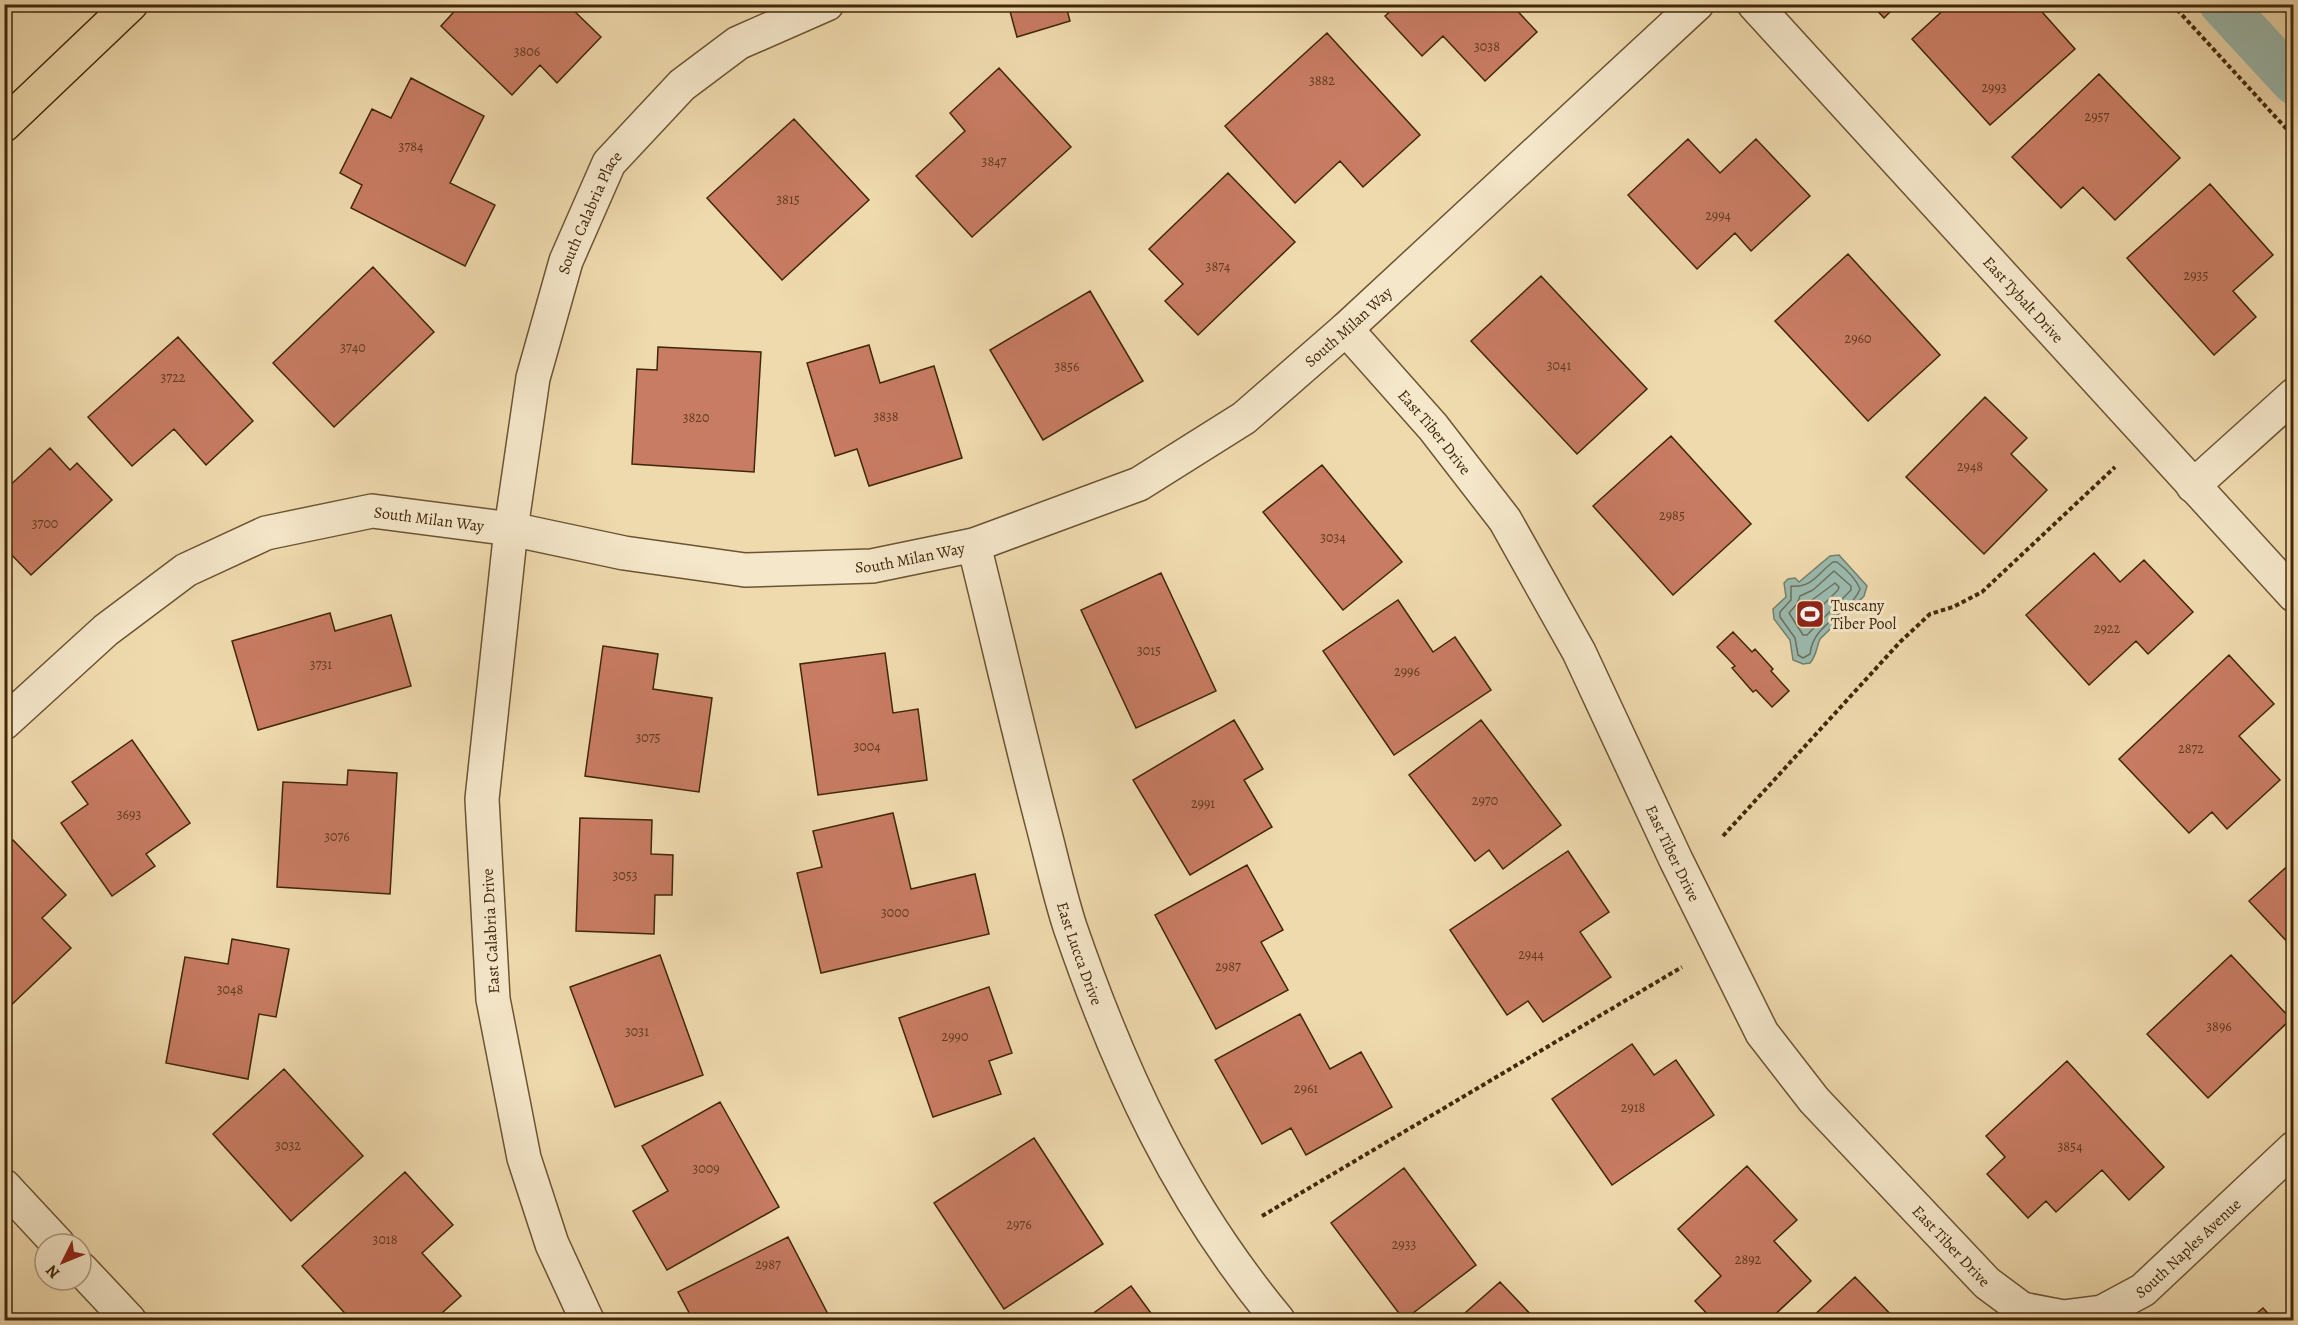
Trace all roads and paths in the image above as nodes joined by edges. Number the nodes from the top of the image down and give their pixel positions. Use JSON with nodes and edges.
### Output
{"nodes":[{"id":1,"x":131,"y":4,"type":"edge"},
{"id":2,"x":827,"y":4,"type":"edge"},
{"id":3,"x":1697,"y":4,"type":"edge"},
{"id":4,"x":1754,"y":4,"type":"edge"},
{"id":5,"x":2172,"y":4,"type":"edge"},
{"id":6,"x":4,"y":125,"type":"edge"},
{"id":7,"x":2294,"y":137,"type":"edge"},
{"id":8,"x":1346,"y":329,"type":"junction"},
{"id":9,"x":2294,"y":395,"type":"edge"},
{"id":10,"x":2115,"y":468,"type":"dead end"},
{"id":11,"x":2193,"y":486,"type":"junction"},
{"id":12,"x":511,"y":529,"type":"junction"},
{"id":13,"x":974,"y":545,"type":"junction"},
{"id":14,"x":2294,"y":595,"type":"edge"},
{"id":15,"x":4,"y":723,"type":"edge"},
{"id":16,"x":1723,"y":836,"type":"dead end"},
{"id":17,"x":1682,"y":967,"type":"dead end"},
{"id":18,"x":2294,"y":1148,"type":"edge"},
{"id":19,"x":4,"y":1186,"type":"edge"},
{"id":20,"x":1262,"y":1216,"type":"dead end"},
{"id":21,"x":47,"y":1232,"type":"edge"},
{"id":22,"x":93,"y":1282,"type":"edge"},
{"id":23,"x":2063,"y":1317,"type":"joint"},
{"id":24,"x":129,"y":1320,"type":"edge"},
{"id":25,"x":587,"y":1320,"type":"edge"},
{"id":26,"x":1278,"y":1320,"type":"edge"}],
"edges":[{"from":1,"to":6,"type":"main road"},
{"from":2,"to":12,"type":"street","name":"South Calabria Place"},
{"from":3,"to":8,"type":"street","name":"South Milan Way"},
{"from":4,"to":11,"type":"street","name":"East Tybalt Drive"},
{"from":5,"to":7,"type":"path"},
{"from":8,"to":13,"type":"street","name":"South Milan Way"},
{"from":8,"to":23,"type":"street","name":"East Tiber Drive"},
{"from":9,"to":11,"type":"street"},
{"from":10,"to":16,"type":"path"},
{"from":11,"to":14,"type":"street","name":"East Tybalt Drive"},
{"from":12,"to":13,"type":"street","name":"South Milan Way"},
{"from":12,"to":15,"type":"street","name":"South Milan Way"},
{"from":12,"to":25,"type":"street","name":"East Calabria Drive"},
{"from":13,"to":26,"type":"street","name":"East Lucca Drive"},
{"from":17,"to":20,"type":"path"},
{"from":18,"to":23,"type":"street","name":"South Naples Avenue"},
{"from":19,"to":21,"type":"street"},
{"from":22,"to":24,"type":"street"}]}
